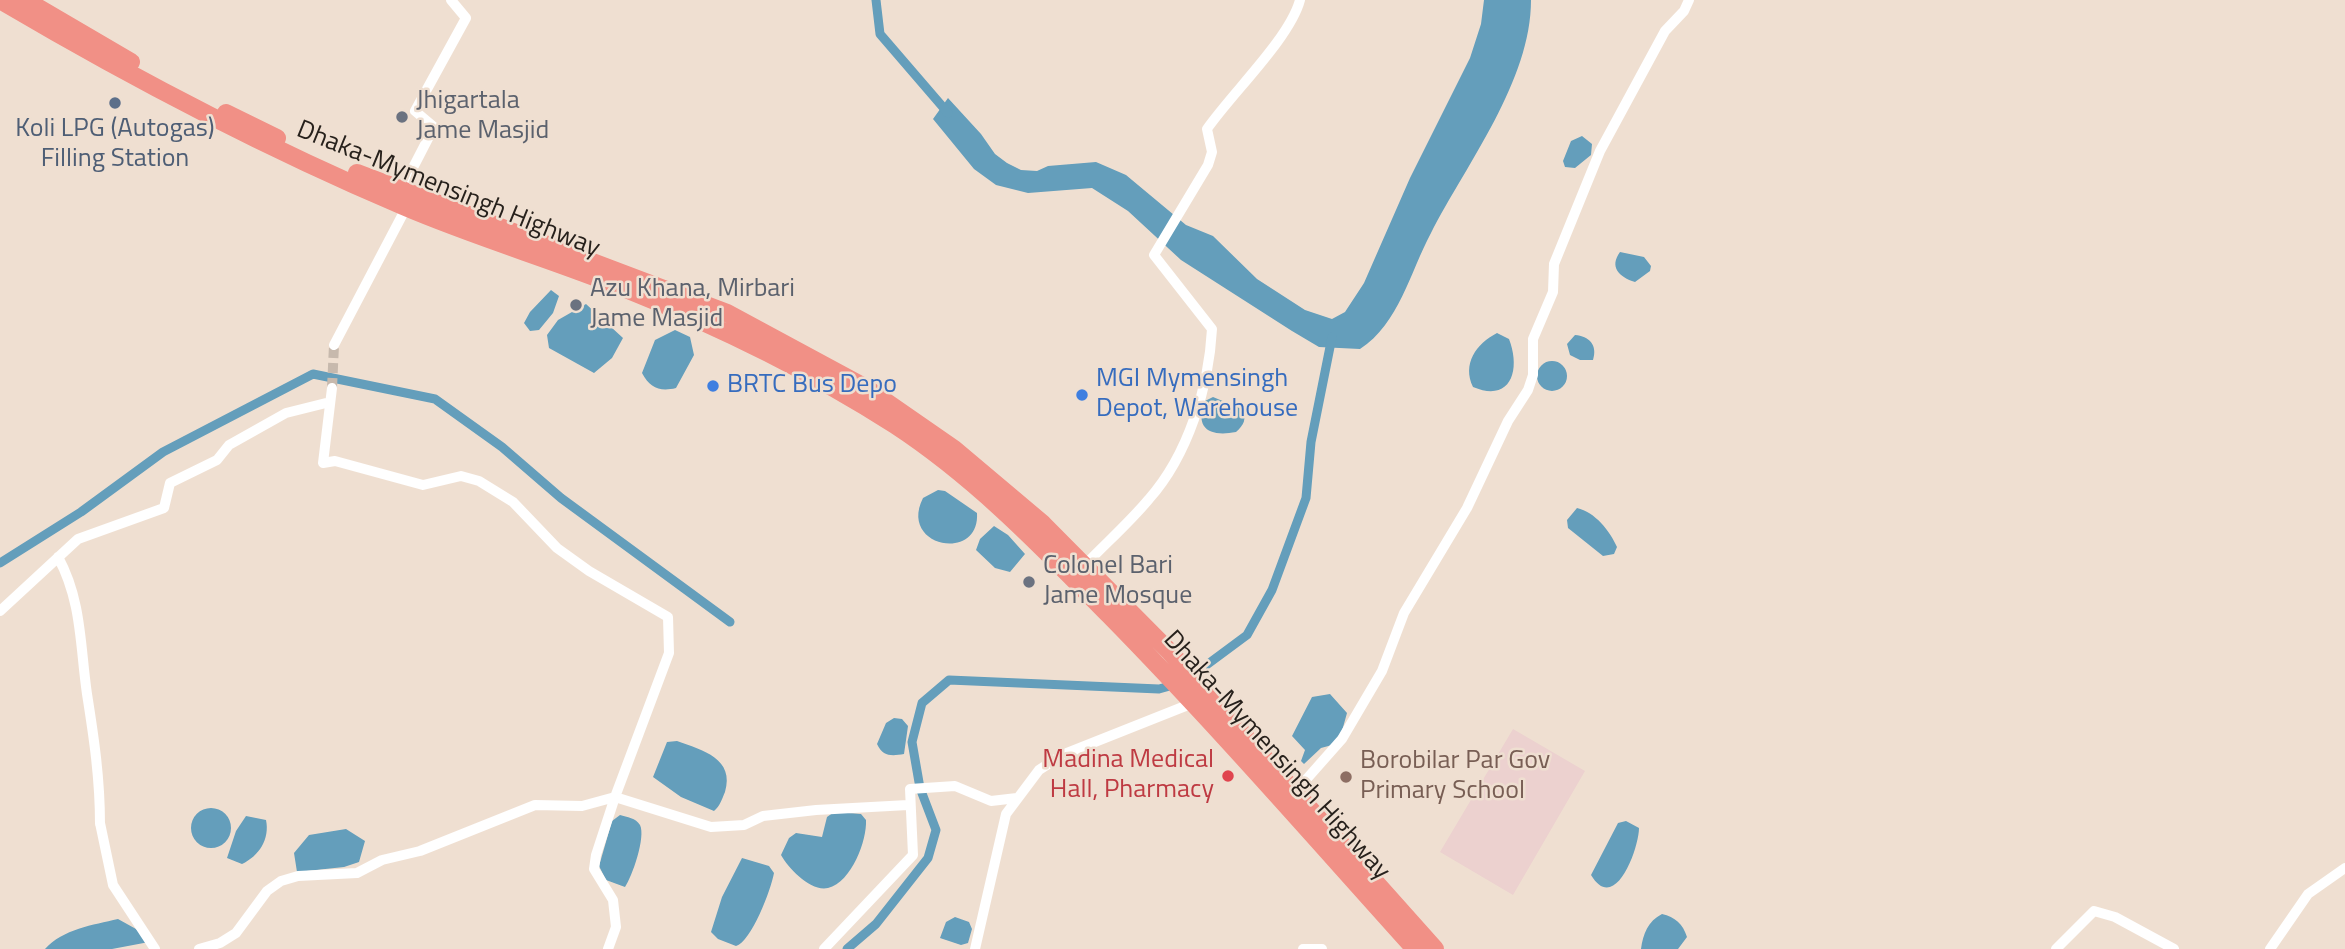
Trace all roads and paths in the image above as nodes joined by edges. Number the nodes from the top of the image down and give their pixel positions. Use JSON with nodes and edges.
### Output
{"nodes":[{"id":1,"x":0,"y":0,"type":"edge"},
{"id":2,"x":25,"y":0,"type":"edge"},
{"id":3,"x":451,"y":0,"type":"edge"},
{"id":4,"x":1300,"y":0,"type":"edge"},
{"id":5,"x":1689,"y":0,"type":"edge"},
{"id":6,"x":404,"y":200,"type":"junction"},
{"id":7,"x":334,"y":345,"type":"tunnel mouth"},
{"id":8,"x":332,"y":388,"type":"tunnel mouth"},
{"id":9,"x":330,"y":402,"type":"junction"},
{"id":10,"x":58,"y":557,"type":"junction"},
{"id":11,"x":1085,"y":565,"type":"junction"},
{"id":12,"x":0,"y":611,"type":"edge"},
{"id":13,"x":1164,"y":658,"type":"junction"},
{"id":14,"x":1202,"y":699,"type":"junction"},
{"id":15,"x":1296,"y":791,"type":"junction"},
{"id":16,"x":615,"y":797,"type":"junction"},
{"id":17,"x":1017,"y":798,"type":"junction"},
{"id":18,"x":908,"y":805,"type":"junction"},
{"id":19,"x":2345,"y":868,"type":"edge"},
{"id":20,"x":155,"y":949,"type":"edge"},
{"id":21,"x":199,"y":949,"type":"edge"},
{"id":22,"x":608,"y":949,"type":"edge"},
{"id":23,"x":824,"y":949,"type":"edge"},
{"id":24,"x":975,"y":949,"type":"edge"},
{"id":25,"x":1303,"y":949,"type":"edge"},
{"id":26,"x":1322,"y":949,"type":"edge"},
{"id":27,"x":1415,"y":949,"type":"edge"},
{"id":28,"x":1435,"y":949,"type":"edge"},
{"id":29,"x":2056,"y":949,"type":"edge"},
{"id":30,"x":2174,"y":949,"type":"edge"},
{"id":31,"x":2270,"y":949,"type":"edge"}],
"edges":[{"from":1,"to":6,"type":"highway","name":"Dhaka-Mymensingh Highway"},
{"from":2,"to":6,"type":"highway","name":"Dhaka-Mymensingh Highway"},
{"from":3,"to":6,"type":"street"},
{"from":4,"to":11,"type":"street"},
{"from":5,"to":15,"type":"street"},
{"from":6,"to":7,"type":"street"},
{"from":6,"to":11,"type":"highway","name":"Dhaka-Mymensingh Highway"},
{"from":6,"to":13,"type":"highway","name":"Dhaka-Mymensingh Highway"},
{"from":8,"to":9,"type":"street"},
{"from":9,"to":10,"type":"street"},
{"from":9,"to":16,"type":"street"},
{"from":10,"to":12,"type":"street"},
{"from":10,"to":20,"type":"street"},
{"from":11,"to":13,"type":"highway","name":"Dhaka-Mymensingh Highway"},
{"from":13,"to":14,"type":"highway","name":"Dhaka-Mymensingh Highway"},
{"from":14,"to":15,"type":"highway"},
{"from":14,"to":17,"type":"street"},
{"from":14,"to":27,"type":"highway","name":"Dhaka-Mymensingh Highway"},
{"from":15,"to":28,"type":"highway"},
{"from":16,"to":18,"type":"street"},
{"from":16,"to":21,"type":"street"},
{"from":16,"to":22,"type":"street"},
{"from":17,"to":18,"type":"street"},
{"from":17,"to":24,"type":"street"},
{"from":18,"to":23,"type":"street"},
{"from":19,"to":31,"type":"street"},
{"from":25,"to":26,"type":"street"},
{"from":29,"to":30,"type":"street"}]}
